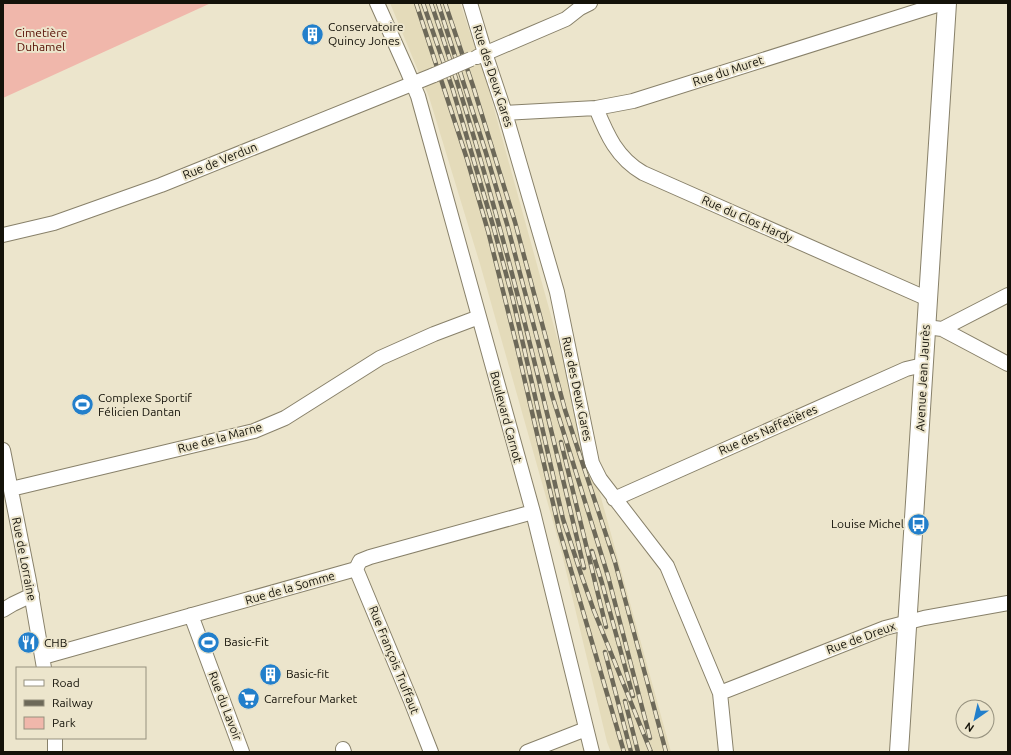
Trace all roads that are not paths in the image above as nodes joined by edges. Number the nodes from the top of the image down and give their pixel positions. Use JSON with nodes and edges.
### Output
{"nodes":[{"id":1,"x":377,"y":3,"type":"edge"},
{"id":2,"x":470,"y":3,"type":"edge"},
{"id":3,"x":590,"y":3,"type":"edge"},
{"id":4,"x":947,"y":3,"type":"edge"},
{"id":5,"x":485,"y":53,"type":"junction"},
{"id":6,"x":412,"y":84,"type":"junction"},
{"id":7,"x":596,"y":108,"type":"junction"},
{"id":8,"x":505,"y":113,"type":"junction"},
{"id":9,"x":3,"y":235,"type":"edge"},
{"id":10,"x":1008,"y":295,"type":"edge"},
{"id":11,"x":928,"y":299,"type":"junction"},
{"id":12,"x":479,"y":317,"type":"junction"},
{"id":13,"x":934,"y":328,"type":"junction"},
{"id":14,"x":1008,"y":364,"type":"edge"},
{"id":15,"x":923,"y":365,"type":"junction"},
{"id":16,"x":3,"y":450,"type":"edge"},
{"id":17,"x":11,"y":489,"type":"junction"},
{"id":18,"x":614,"y":498,"type":"junction"},
{"id":19,"x":532,"y":512,"type":"junction"},
{"id":20,"x":356,"y":569,"type":"junction"},
{"id":21,"x":32,"y":595,"type":"junction"},
{"id":22,"x":1008,"y":603,"type":"edge"},
{"id":23,"x":3,"y":610,"type":"edge"},
{"id":24,"x":191,"y":615,"type":"junction"},
{"id":25,"x":907,"y":622,"type":"junction"},
{"id":26,"x":44,"y":662,"type":"edge"},
{"id":27,"x":720,"y":693,"type":"junction"},
{"id":28,"x":586,"y":729,"type":"junction"},
{"id":29,"x":54,"y":739,"type":"edge"},
{"id":30,"x":55,"y":752,"type":"edge"},
{"id":31,"x":242,"y":752,"type":"edge"},
{"id":32,"x":430,"y":752,"type":"edge"},
{"id":33,"x":527,"y":752,"type":"edge"},
{"id":34,"x":592,"y":752,"type":"edge"},
{"id":35,"x":726,"y":752,"type":"edge"},
{"id":36,"x":899,"y":752,"type":"edge"}],
"edges":[{"from":1,"to":6,"type":"street","name":"Boulevard Carnot"},
{"from":2,"to":5,"type":"street","name":"Rue des Deux Gares"},
{"from":3,"to":5,"type":"street","name":"Rue de Verdun"},
{"from":4,"to":7,"type":"street","name":"Rue du Muret"},
{"from":4,"to":11,"type":"main road","name":"Avenue Jean Jaurès"},
{"from":5,"to":6,"type":"street","name":"Rue de Verdun","bridge":true},
{"from":5,"to":8,"type":"street","name":"Rue des Deux Gares"},
{"from":6,"to":9,"type":"street","name":"Rue de Verdun"},
{"from":6,"to":12,"type":"street","name":"Boulevard Carnot"},
{"from":7,"to":8,"type":"street","name":"Rue du Muret"},
{"from":7,"to":11,"type":"street","name":"Rue du Clos Hardy"},
{"from":8,"to":18,"type":"street","name":"Rue des Deux Gares"},
{"from":10,"to":13,"type":"street"},
{"from":11,"to":13,"type":"main road","name":"Avenue Jean Jaurès"},
{"from":12,"to":17,"type":"street","name":"Rue de la Marne"},
{"from":12,"to":19,"type":"street","name":"Boulevard Carnot"},
{"from":13,"to":14,"type":"street"},
{"from":13,"to":15,"type":"main road","name":"Avenue Jean Jaurès"},
{"from":15,"to":18,"type":"street","name":"Rue des Naffetières"},
{"from":15,"to":25,"type":"main road","name":"Avenue Jean Jaurès"},
{"from":16,"to":17,"type":"street","name":"Rue de Lorraine"},
{"from":17,"to":21,"type":"street","name":"Rue de Lorraine"},
{"from":18,"to":27,"type":"street","name":"Rue des Deux Gares"},
{"from":19,"to":20,"type":"street","name":"Rue de la Somme"},
{"from":19,"to":28,"type":"street","name":"Boulevard Carnot"},
{"from":20,"to":24,"type":"street","name":"Rue de la Somme"},
{"from":20,"to":32,"type":"street","name":"Rue François Truffaut"},
{"from":21,"to":23,"type":"street"},
{"from":21,"to":26,"type":"street","name":"Rue de Lorraine"},
{"from":22,"to":25,"type":"street","name":"Rue de Dreux"},
{"from":24,"to":26,"type":"street","name":"Rue de la Somme"},
{"from":24,"to":31,"type":"street","name":"Rue du Lavoir"},
{"from":25,"to":27,"type":"street","name":"Rue de Dreux"},
{"from":25,"to":36,"type":"main road","name":"Avenue Jean Jaurès"},
{"from":27,"to":35,"type":"street","name":"Rue des Deux Gares"},
{"from":28,"to":33,"type":"street"},
{"from":28,"to":34,"type":"street","name":"Boulevard Carnot"},
{"from":29,"to":30,"type":"street"}]}
